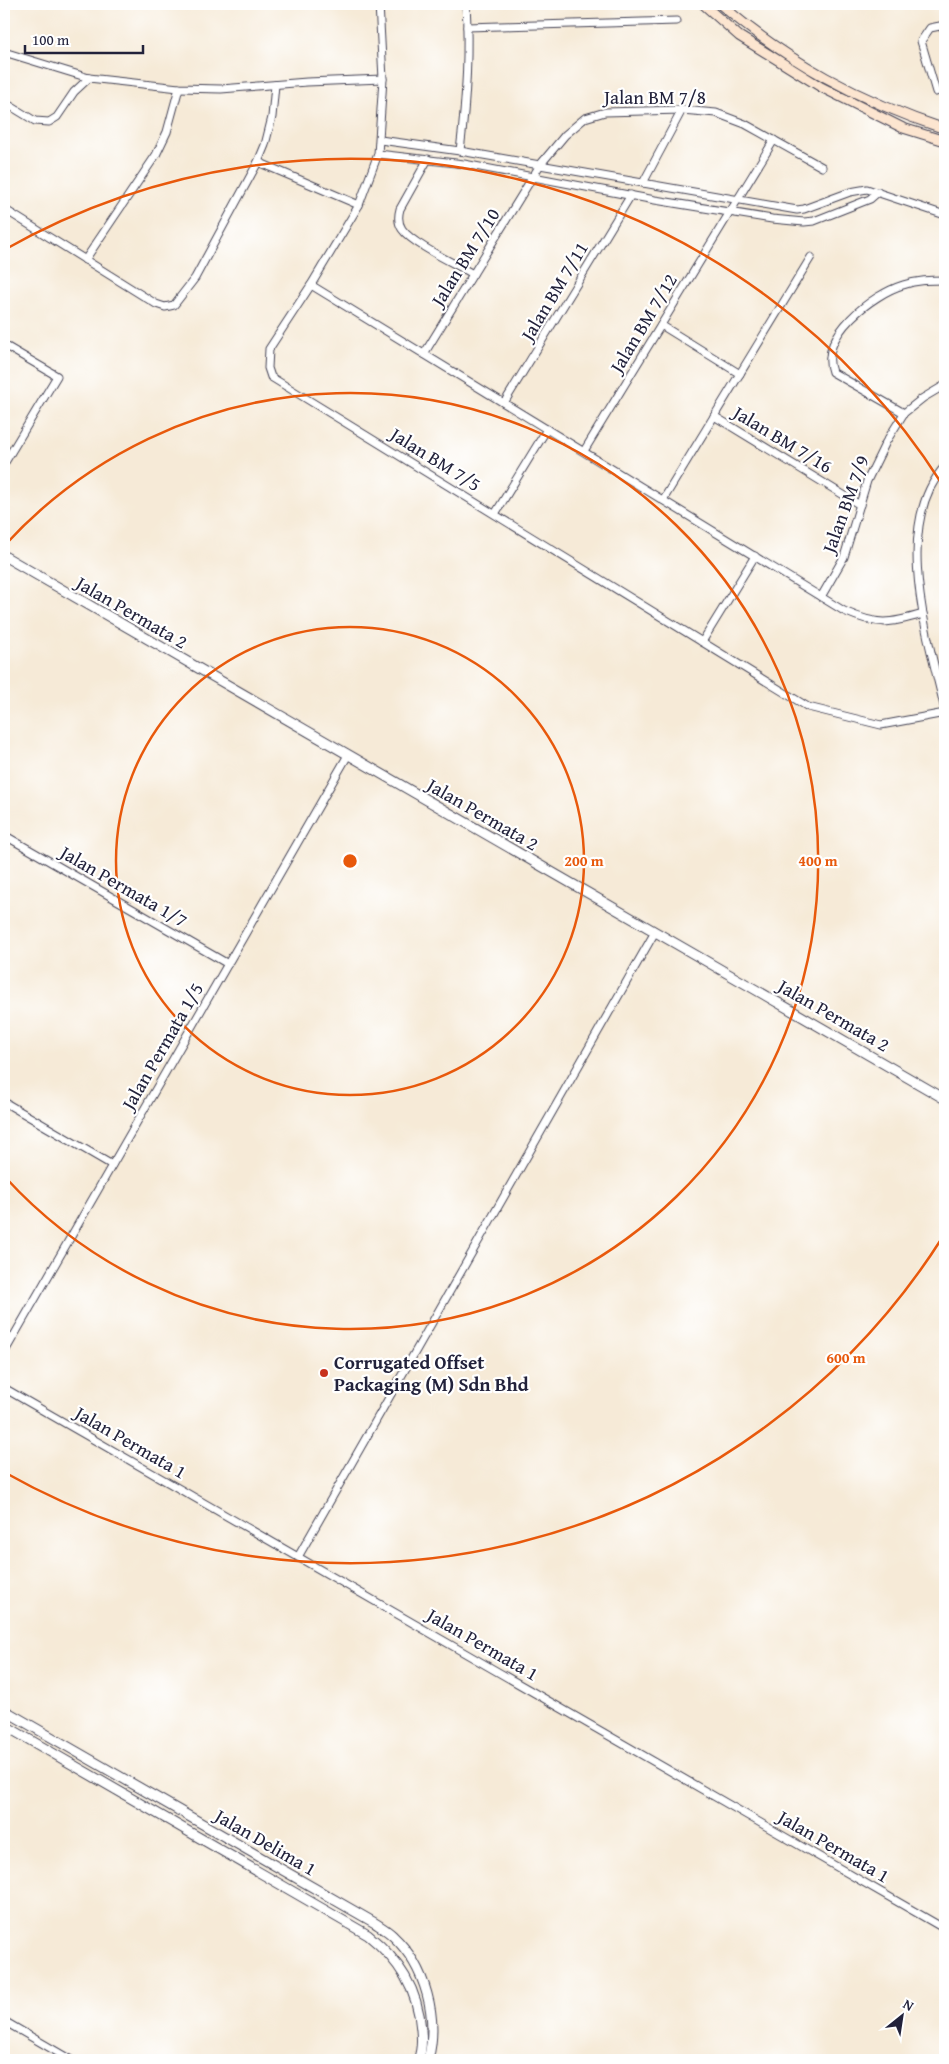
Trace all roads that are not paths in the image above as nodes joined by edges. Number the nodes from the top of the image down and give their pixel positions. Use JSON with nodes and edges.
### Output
{"nodes":[{"id":1,"x":379,"y":4,"type":"edge"},
{"id":2,"x":466,"y":4,"type":"edge"},
{"id":3,"x":703,"y":4,"type":"edge"},
{"id":4,"x":720,"y":4,"type":"edge"},
{"id":5,"x":677,"y":21,"type":"dead end"},
{"id":6,"x":945,"y":25,"type":"edge"},
{"id":7,"x":467,"y":27,"type":"junction"},
{"id":8,"x":4,"y":52,"type":"edge"},
{"id":9,"x":89,"y":78,"type":"junction"},
{"id":10,"x":383,"y":79,"type":"junction"},
{"id":11,"x":275,"y":85,"type":"junction"},
{"id":12,"x":179,"y":88,"type":"junction"},
{"id":13,"x":936,"y":92,"type":"dead end"},
{"id":14,"x":4,"y":102,"type":"edge"},
{"id":15,"x":682,"y":110,"type":"junction"},
{"id":16,"x":945,"y":129,"type":"edge"},
{"id":17,"x":380,"y":140,"type":"junction"},
{"id":18,"x":774,"y":140,"type":"junction"},
{"id":19,"x":945,"y":141,"type":"edge"},
{"id":20,"x":460,"y":151,"type":"junction"},
{"id":21,"x":378,"y":154,"type":"junction"},
{"id":22,"x":428,"y":159,"type":"junction"},
{"id":23,"x":258,"y":162,"type":"junction"},
{"id":24,"x":540,"y":165,"type":"junction"},
{"id":25,"x":822,"y":167,"type":"dead end"},
{"id":26,"x":534,"y":177,"type":"junction"},
{"id":27,"x":643,"y":183,"type":"junction"},
{"id":28,"x":878,"y":192,"type":"junction"},
{"id":29,"x":631,"y":195,"type":"junction"},
{"id":30,"x":738,"y":199,"type":"junction"},
{"id":31,"x":359,"y":205,"type":"junction"},
{"id":32,"x":4,"y":209,"type":"edge"},
{"id":33,"x":730,"y":212,"type":"junction"},
{"id":34,"x":945,"y":215,"type":"edge"},
{"id":35,"x":811,"y":257,"type":"dead end"},
{"id":36,"x":85,"y":260,"type":"junction"},
{"id":37,"x":473,"y":274,"type":"junction"},
{"id":38,"x":945,"y":280,"type":"edge"},
{"id":39,"x":311,"y":285,"type":"junction"},
{"id":40,"x":661,"y":325,"type":"junction"},
{"id":41,"x":4,"y":344,"type":"edge"},
{"id":42,"x":424,"y":354,"type":"junction"},
{"id":43,"x":740,"y":374,"type":"junction"},
{"id":44,"x":945,"y":385,"type":"edge"},
{"id":45,"x":504,"y":403,"type":"junction"},
{"id":46,"x":904,"y":413,"type":"junction"},
{"id":47,"x":714,"y":416,"type":"junction"},
{"id":48,"x":547,"y":429,"type":"junction"},
{"id":49,"x":584,"y":451,"type":"junction"},
{"id":50,"x":4,"y":464,"type":"edge"},
{"id":51,"x":945,"y":466,"type":"edge"},
{"id":52,"x":663,"y":500,"type":"junction"},
{"id":53,"x":860,"y":505,"type":"junction"},
{"id":54,"x":495,"y":514,"type":"junction"},
{"id":55,"x":4,"y":556,"type":"edge"},
{"id":56,"x":755,"y":556,"type":"junction"},
{"id":57,"x":822,"y":597,"type":"junction"},
{"id":58,"x":923,"y":614,"type":"junction"},
{"id":59,"x":702,"y":642,"type":"junction"},
{"id":60,"x":945,"y":711,"type":"edge"},
{"id":61,"x":348,"y":755,"type":"junction"},
{"id":62,"x":4,"y":835,"type":"edge"},
{"id":63,"x":655,"y":932,"type":"junction"},
{"id":64,"x":228,"y":964,"type":"junction"},
{"id":65,"x":945,"y":1099,"type":"edge"},
{"id":66,"x":4,"y":1102,"type":"edge"},
{"id":67,"x":112,"y":1165,"type":"junction"},
{"id":68,"x":4,"y":1353,"type":"edge"},
{"id":69,"x":4,"y":1388,"type":"edge"},
{"id":70,"x":298,"y":1557,"type":"junction"},
{"id":71,"x":4,"y":1710,"type":"edge"},
{"id":72,"x":4,"y":1725,"type":"edge"},
{"id":73,"x":945,"y":1929,"type":"edge"},
{"id":74,"x":4,"y":2021,"type":"edge"},
{"id":75,"x":71,"y":2060,"type":"edge"},
{"id":76,"x":418,"y":2060,"type":"edge"},
{"id":77,"x":428,"y":2060,"type":"edge"}],
"edges":[{"from":1,"to":10,"type":"street","name":"Jalan BM 7/5"},
{"from":2,"to":7,"type":"street"},
{"from":3,"to":19,"type":"main road"},
{"from":4,"to":16,"type":"main road"},
{"from":5,"to":7,"type":"street"},
{"from":6,"to":13,"type":"street"},
{"from":7,"to":20,"type":"street"},
{"from":8,"to":9,"type":"street"},
{"from":9,"to":12,"type":"street"},
{"from":9,"to":14,"type":"street"},
{"from":10,"to":11,"type":"street"},
{"from":10,"to":17,"type":"street","name":"Jalan BM 7/5"},
{"from":11,"to":12,"type":"street"},
{"from":11,"to":23,"type":"street"},
{"from":12,"to":36,"type":"street"},
{"from":15,"to":18,"type":"street","name":"Jalan BM 7/8"},
{"from":15,"to":24,"type":"street","name":"Jalan BM 7/8"},
{"from":15,"to":27,"type":"street"},
{"from":17,"to":20,"type":"street"},
{"from":17,"to":21,"type":"street","name":"Jalan BM 7/5"},
{"from":18,"to":25,"type":"street","name":"Jalan BM 7/8"},
{"from":18,"to":30,"type":"street","name":"Jalan BM 7/12"},
{"from":20,"to":24,"type":"street"},
{"from":21,"to":22,"type":"street"},
{"from":21,"to":31,"type":"street","name":"Jalan BM 7/5"},
{"from":22,"to":26,"type":"street"},
{"from":22,"to":37,"type":"street"},
{"from":23,"to":31,"type":"street"},
{"from":23,"to":36,"type":"street"},
{"from":24,"to":26,"type":"street","name":"Jalan BM 7/8"},
{"from":24,"to":27,"type":"street"},
{"from":26,"to":29,"type":"street"},
{"from":26,"to":37,"type":"street","name":"Jalan BM 7/10"},
{"from":27,"to":30,"type":"street"},
{"from":28,"to":30,"type":"street"},
{"from":28,"to":33,"type":"street"},
{"from":28,"to":34,"type":"street"},
{"from":29,"to":33,"type":"street"},
{"from":29,"to":45,"type":"street","name":"Jalan BM 7/11"},
{"from":30,"to":33,"type":"street","name":"Jalan BM 7/12"},
{"from":31,"to":39,"type":"street","name":"Jalan BM 7/5"},
{"from":32,"to":36,"type":"street"},
{"from":33,"to":40,"type":"street","name":"Jalan BM 7/12"},
{"from":35,"to":43,"type":"street"},
{"from":37,"to":42,"type":"street","name":"Jalan BM 7/10"},
{"from":38,"to":46,"type":"street"},
{"from":39,"to":42,"type":"street"},
{"from":39,"to":54,"type":"street","name":"Jalan BM 7/5"},
{"from":40,"to":43,"type":"street"},
{"from":40,"to":49,"type":"street","name":"Jalan BM 7/12"},
{"from":41,"to":50,"type":"street"},
{"from":42,"to":45,"type":"street"},
{"from":43,"to":47,"type":"street"},
{"from":44,"to":46,"type":"street","name":"Jalan BM 7/9"},
{"from":45,"to":48,"type":"street"},
{"from":46,"to":53,"type":"street","name":"Jalan BM 7/9"},
{"from":47,"to":52,"type":"street"},
{"from":47,"to":53,"type":"street","name":"Jalan BM 7/16"},
{"from":48,"to":49,"type":"street"},
{"from":48,"to":54,"type":"street"},
{"from":49,"to":52,"type":"street"},
{"from":51,"to":58,"type":"street"},
{"from":52,"to":56,"type":"street"},
{"from":53,"to":57,"type":"street","name":"Jalan BM 7/9"},
{"from":54,"to":59,"type":"street","name":"Jalan BM 7/5"},
{"from":55,"to":61,"type":"street","name":"Jalan Permata 2"},
{"from":56,"to":57,"type":"street"},
{"from":56,"to":59,"type":"street"},
{"from":57,"to":58,"type":"street"},
{"from":58,"to":60,"type":"street"},
{"from":59,"to":60,"type":"street","name":"Jalan BM 7/5"},
{"from":61,"to":63,"type":"street","name":"Jalan Permata 2"},
{"from":61,"to":64,"type":"street","name":"Jalan Permata 1/5"},
{"from":62,"to":64,"type":"street","name":"Jalan Permata 1/7"},
{"from":63,"to":65,"type":"street","name":"Jalan Permata 2"},
{"from":63,"to":70,"type":"street"},
{"from":64,"to":67,"type":"street","name":"Jalan Permata 1/5"},
{"from":66,"to":67,"type":"street"},
{"from":67,"to":68,"type":"street","name":"Jalan Permata 1/5"},
{"from":69,"to":70,"type":"street","name":"Jalan Permata 1"},
{"from":70,"to":73,"type":"street","name":"Jalan Permata 1"},
{"from":71,"to":77,"type":"street","name":"Jalan Delima 1"},
{"from":72,"to":76,"type":"street","name":"Jalan Delima 1"},
{"from":74,"to":75,"type":"street"}]}
